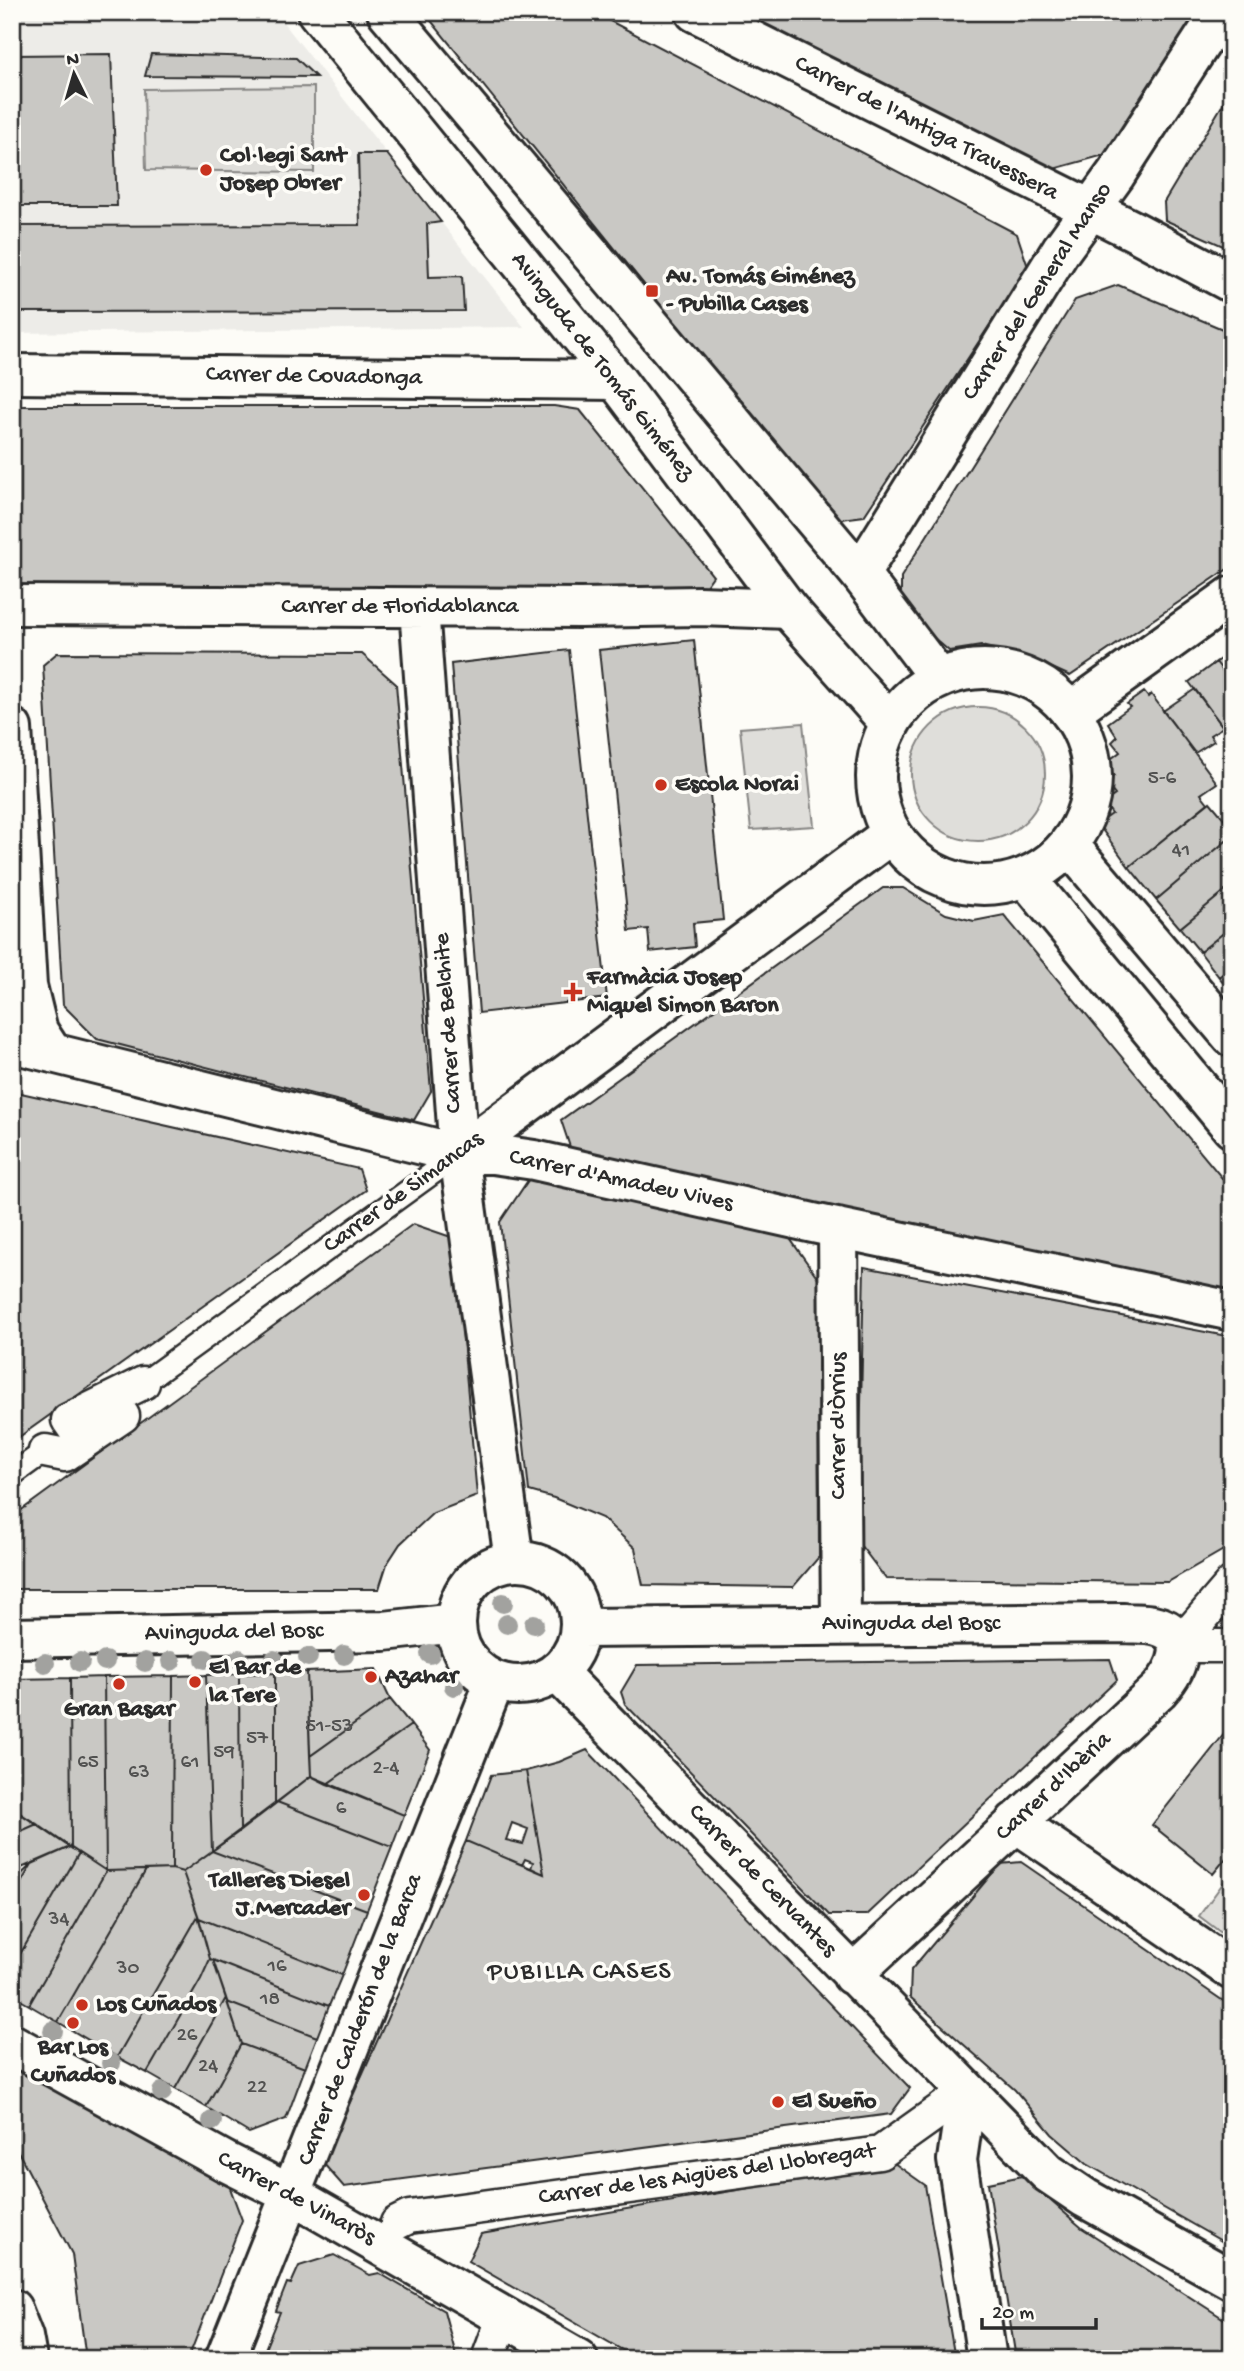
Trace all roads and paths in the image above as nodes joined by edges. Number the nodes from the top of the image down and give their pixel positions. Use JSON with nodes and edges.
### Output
{"nodes":[{"id":1,"x":317,"y":12,"type":"edge"},
{"id":2,"x":387,"y":12,"type":"edge"},
{"id":3,"x":695,"y":12,"type":"edge"},
{"id":4,"x":1221,"y":12,"type":"edge"},
{"id":5,"x":1089,"y":211,"type":"junction"},
{"id":6,"x":1232,"y":283,"type":"edge"},
{"id":7,"x":12,"y":374,"type":"edge"},
{"id":8,"x":616,"y":380,"type":"junction"},
{"id":9,"x":860,"y":574,"type":"junction"},
{"id":10,"x":1232,"y":596,"type":"edge"},
{"id":11,"x":12,"y":605,"type":"edge"},
{"id":12,"x":419,"y":608,"type":"junction"},
{"id":13,"x":789,"y":609,"type":"junction"},
{"id":14,"x":938,"y":677,"type":"junction"},
{"id":15,"x":1070,"y":712,"type":"junction"},
{"id":16,"x":888,"y":721,"type":"junction"},
{"id":17,"x":12,"y":728,"type":"edge"},
{"id":18,"x":891,"y":834,"type":"junction"},
{"id":19,"x":1069,"y":845,"type":"junction"},
{"id":20,"x":1026,"y":878,"type":"junction"},
{"id":21,"x":1232,"y":1037,"type":"edge"},
{"id":22,"x":12,"y":1043,"type":"edge"},
{"id":23,"x":51,"y":1051,"type":"junction"},
{"id":24,"x":1232,"y":1128,"type":"edge"},
{"id":25,"x":459,"y":1154,"type":"junction"},
{"id":26,"x":838,"y":1228,"type":"junction"},
{"id":27,"x":1232,"y":1311,"type":"edge"},
{"id":28,"x":143,"y":1383,"type":"joint"},
{"id":29,"x":45,"y":1451,"type":"joint"},
{"id":30,"x":12,"y":1475,"type":"edge"},
{"id":31,"x":514,"y":1560,"type":"junction"},
{"id":32,"x":1232,"y":1584,"type":"edge"},
{"id":33,"x":456,"y":1623,"type":"junction"},
{"id":34,"x":841,"y":1625,"type":"junction"},
{"id":35,"x":582,"y":1628,"type":"junction"},
{"id":36,"x":12,"y":1638,"type":"edge"},
{"id":37,"x":1178,"y":1646,"type":"junction"},
{"id":38,"x":1232,"y":1646,"type":"edge"},
{"id":39,"x":557,"y":1672,"type":"junction"},
{"id":40,"x":495,"y":1681,"type":"junction"},
{"id":41,"x":1015,"y":1822,"type":"junction"},
{"id":42,"x":1232,"y":1970,"type":"edge"},
{"id":43,"x":852,"y":1975,"type":"junction"},
{"id":44,"x":12,"y":2044,"type":"edge"},
{"id":45,"x":967,"y":2091,"type":"junction"},
{"id":46,"x":292,"y":2195,"type":"junction"},
{"id":47,"x":397,"y":2223,"type":"dead end"},
{"id":48,"x":1232,"y":2280,"type":"edge"},
{"id":49,"x":12,"y":2309,"type":"edge"},
{"id":50,"x":504,"y":2316,"type":"junction"},
{"id":51,"x":27,"y":2359,"type":"edge"},
{"id":52,"x":225,"y":2359,"type":"edge"},
{"id":53,"x":488,"y":2359,"type":"edge"},
{"id":54,"x":578,"y":2359,"type":"edge"},
{"id":55,"x":987,"y":2359,"type":"edge"}],
"edges":[{"from":1,"to":8,"type":"street","name":"Avinguda de Tomás Giménez"},
{"from":2,"to":9,"type":"street"},
{"from":3,"to":5,"type":"street","name":"Carrer de l'Antiga Travessera"},
{"from":4,"to":5,"type":"street","name":"Carrer del General Manso"},
{"from":5,"to":6,"type":"street","name":"Carrer de l'Antiga Travessera"},
{"from":5,"to":9,"type":"street","name":"Carrer del General Manso"},
{"from":7,"to":8,"type":"street","name":"Carrer de Covadonga"},
{"from":8,"to":13,"type":"street","name":"Avinguda de Tomás Giménez"},
{"from":9,"to":14,"type":"street"},
{"from":10,"to":15,"type":"street"},
{"from":11,"to":12,"type":"street","name":"Carrer de Floridablanca"},
{"from":12,"to":13,"type":"street","name":"Carrer de Floridablanca"},
{"from":12,"to":25,"type":"street","name":"Carrer de Belchite"},
{"from":13,"to":16,"type":"street","name":"Avinguda de Tomás Giménez"},
{"from":14,"to":15,"type":"street"},
{"from":14,"to":16,"type":"street"},
{"from":15,"to":19,"type":"street"},
{"from":16,"to":18,"type":"street"},
{"from":17,"to":23,"type":"street"},
{"from":18,"to":20,"type":"street"},
{"from":18,"to":25,"type":"street","name":"Carrer de Simancas"},
{"from":19,"to":20,"type":"street"},
{"from":19,"to":21,"type":"street"},
{"from":20,"to":24,"type":"street"},
{"from":22,"to":23,"type":"street","name":"Carrer d'Amadeu Vives"},
{"from":23,"to":25,"type":"street","name":"Carrer d'Amadeu Vives"},
{"from":25,"to":26,"type":"street","name":"Carrer d'Amadeu Vives"},
{"from":25,"to":28,"type":"lane","name":"Carrer de Simancas"},
{"from":25,"to":31,"type":"street","name":"Carrer de Belchite"},
{"from":26,"to":27,"type":"street","name":"Carrer d'Amadeu Vives"},
{"from":26,"to":34,"type":"street","name":"Carrer d'Òrrius"},
{"from":28,"to":29,"type":"street","name":"Carrer de Simancas"},
{"from":29,"to":30,"type":"lane","name":"Carrer de Simancas"},
{"from":31,"to":33,"type":"street"},
{"from":31,"to":35,"type":"street"},
{"from":32,"to":37,"type":"street","name":"Carrer d'Ibèria"},
{"from":33,"to":36,"type":"street","name":"Avinguda del Bosc"},
{"from":33,"to":40,"type":"street"},
{"from":34,"to":35,"type":"street","name":"Avinguda del Bosc"},
{"from":34,"to":37,"type":"street","name":"Avinguda del Bosc"},
{"from":35,"to":39,"type":"street"},
{"from":37,"to":38,"type":"street"},
{"from":37,"to":41,"type":"street","name":"Carrer d'Ibèria"},
{"from":39,"to":40,"type":"street"},
{"from":39,"to":43,"type":"street","name":"Carrer de Cervantes"},
{"from":40,"to":46,"type":"street","name":"Carrer de Calderón de la Barca"},
{"from":41,"to":42,"type":"street"},
{"from":41,"to":43,"type":"street","name":"Carrer d'Ibèria"},
{"from":43,"to":45,"type":"street","name":"Carrer de Cervantes"},
{"from":44,"to":46,"type":"street","name":"Carrer de Vinaròs"},
{"from":45,"to":47,"type":"street","name":"Carrer de les Aigües del Llobregat"},
{"from":45,"to":48,"type":"street"},
{"from":45,"to":55,"type":"street"},
{"from":46,"to":50,"type":"street","name":"Carrer de Vinaròs"},
{"from":46,"to":52,"type":"street","name":"Carrer de Calderón de la Barca"},
{"from":49,"to":51,"type":"street"},
{"from":50,"to":53,"type":"street"},
{"from":50,"to":54,"type":"street","name":"Carrer de Vinaròs"}]}
